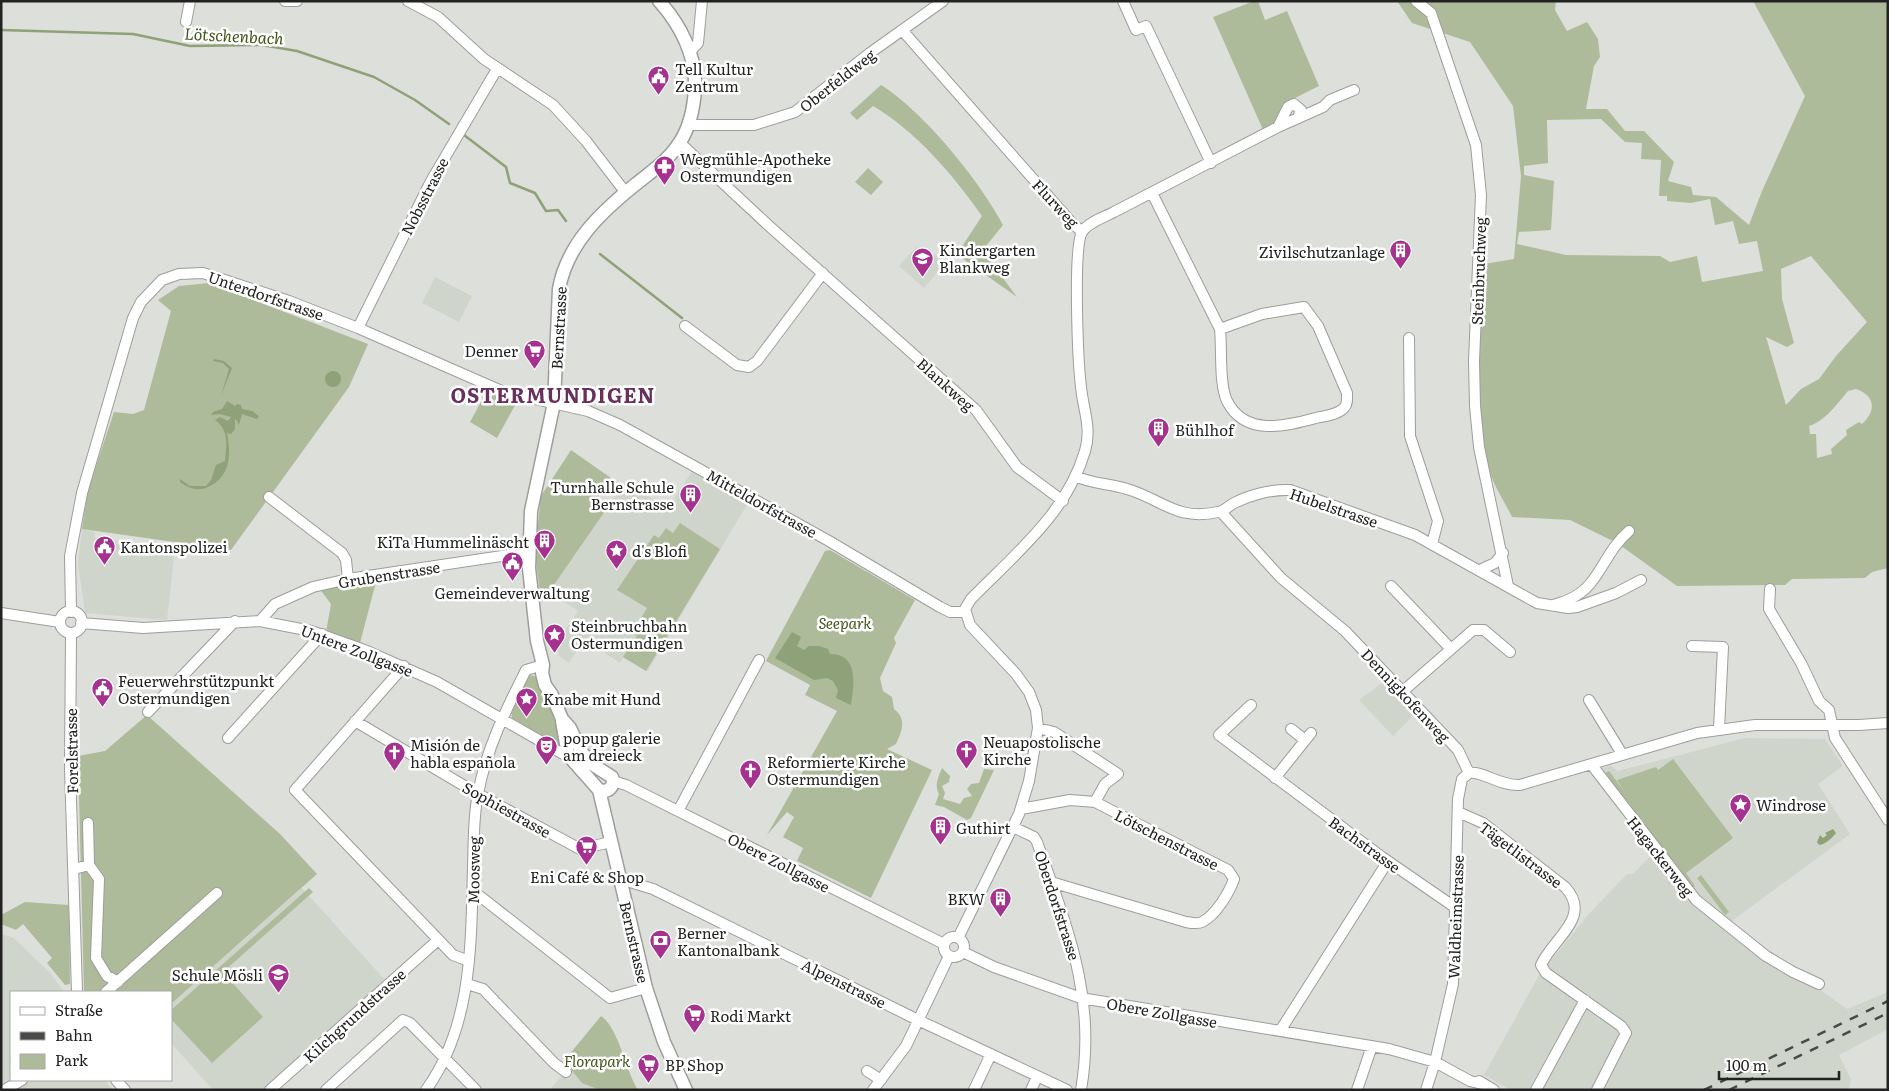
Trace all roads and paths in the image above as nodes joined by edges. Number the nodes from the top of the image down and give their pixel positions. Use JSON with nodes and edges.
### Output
{"nodes":[{"id":1,"x":190,"y":1,"type":"edge"},
{"id":2,"x":285,"y":1,"type":"edge"},
{"id":3,"x":298,"y":1,"type":"edge"},
{"id":4,"x":408,"y":1,"type":"edge"},
{"id":5,"x":649,"y":1,"type":"edge"},
{"id":6,"x":660,"y":1,"type":"edge"},
{"id":7,"x":702,"y":1,"type":"edge"},
{"id":8,"x":943,"y":1,"type":"edge"},
{"id":9,"x":1123,"y":1,"type":"edge"},
{"id":10,"x":1416,"y":1,"type":"edge"},
{"id":11,"x":186,"y":22,"type":"dead end"},
{"id":12,"x":902,"y":30,"type":"junction"},
{"id":13,"x":683,"y":39,"type":"junction"},
{"id":14,"x":690,"y":53,"type":"junction"},
{"id":15,"x":497,"y":69,"type":"junction"},
{"id":16,"x":1354,"y":90,"type":"dead end"},
{"id":17,"x":1298,"y":118,"type":"junction"},
{"id":18,"x":689,"y":125,"type":"junction"},
{"id":19,"x":1278,"y":127,"type":"junction"},
{"id":20,"x":680,"y":143,"type":"junction"},
{"id":21,"x":1210,"y":163,"type":"junction"},
{"id":22,"x":626,"y":193,"type":"junction"},
{"id":23,"x":1152,"y":193,"type":"junction"},
{"id":24,"x":1082,"y":232,"type":"junction"},
{"id":25,"x":823,"y":273,"type":"junction"},
{"id":26,"x":685,"y":326,"type":"dead end"},
{"id":27,"x":358,"y":328,"type":"junction"},
{"id":28,"x":1220,"y":329,"type":"junction"},
{"id":29,"x":1409,"y":338,"type":"dead end"},
{"id":30,"x":554,"y":403,"type":"junction"},
{"id":31,"x":1075,"y":476,"type":"junction"},
{"id":32,"x":269,"y":497,"type":"dead end"},
{"id":33,"x":1063,"y":501,"type":"junction"},
{"id":34,"x":1221,"y":512,"type":"junction"},
{"id":35,"x":1629,"y":531,"type":"dead end"},
{"id":36,"x":1432,"y":544,"type":"junction"},
{"id":37,"x":528,"y":552,"type":"junction"},
{"id":38,"x":1502,"y":553,"type":"junction"},
{"id":39,"x":1480,"y":570,"type":"junction"},
{"id":40,"x":348,"y":579,"type":"junction"},
{"id":41,"x":1641,"y":580,"type":"dead end"},
{"id":42,"x":1391,"y":586,"type":"dead end"},
{"id":43,"x":1508,"y":586,"type":"junction"},
{"id":44,"x":1770,"y":589,"type":"dead end"},
{"id":45,"x":1555,"y":605,"type":"junction"},
{"id":46,"x":71,"y":612,"type":"junction"},
{"id":47,"x":965,"y":612,"type":"junction"},
{"id":48,"x":1,"y":613,"type":"edge"},
{"id":49,"x":235,"y":621,"type":"junction"},
{"id":50,"x":260,"y":621,"type":"junction"},
{"id":51,"x":60,"y":622,"type":"junction"},
{"id":52,"x":81,"y":623,"type":"junction"},
{"id":53,"x":70,"y":633,"type":"junction"},
{"id":54,"x":322,"y":634,"type":"junction"},
{"id":55,"x":1692,"y":646,"type":"dead end"},
{"id":56,"x":1451,"y":649,"type":"junction"},
{"id":57,"x":1510,"y":652,"type":"dead end"},
{"id":58,"x":759,"y":660,"type":"dead end"},
{"id":59,"x":543,"y":665,"type":"junction"},
{"id":60,"x":404,"y":666,"type":"junction"},
{"id":61,"x":1402,"y":692,"type":"junction"},
{"id":62,"x":1590,"y":700,"type":"dead end"},
{"id":63,"x":1251,"y":705,"type":"dead end"},
{"id":64,"x":148,"y":712,"type":"dead end"},
{"id":65,"x":502,"y":719,"type":"junction"},
{"id":66,"x":355,"y":721,"type":"junction"},
{"id":67,"x":1888,"y":723,"type":"edge"},
{"id":68,"x":1831,"y":726,"type":"junction"},
{"id":69,"x":1038,"y":728,"type":"junction"},
{"id":70,"x":1291,"y":729,"type":"dead end"},
{"id":71,"x":1719,"y":729,"type":"junction"},
{"id":72,"x":228,"y":738,"type":"dead end"},
{"id":73,"x":573,"y":753,"type":"junction"},
{"id":74,"x":1622,"y":754,"type":"junction"},
{"id":75,"x":1590,"y":764,"type":"junction"},
{"id":76,"x":603,"y":772,"type":"junction"},
{"id":77,"x":1469,"y":773,"type":"junction"},
{"id":78,"x":1275,"y":778,"type":"junction"},
{"id":79,"x":613,"y":781,"type":"junction"},
{"id":80,"x":597,"y":787,"type":"junction"},
{"id":81,"x":478,"y":794,"type":"junction"},
{"id":82,"x":1095,"y":802,"type":"junction"},
{"id":83,"x":1021,"y":808,"type":"junction"},
{"id":84,"x":678,"y":810,"type":"junction"},
{"id":85,"x":1458,"y":812,"type":"junction"},
{"id":86,"x":1888,"y":820,"type":"edge"},
{"id":87,"x":88,"y":823,"type":"dead end"},
{"id":88,"x":1013,"y":827,"type":"junction"},
{"id":89,"x":611,"y":842,"type":"junction"},
{"id":90,"x":1388,"y":861,"type":"junction"},
{"id":91,"x":89,"y":866,"type":"junction"},
{"id":92,"x":74,"y":869,"type":"junction"},
{"id":93,"x":620,"y":879,"type":"junction"},
{"id":94,"x":1051,"y":882,"type":"junction"},
{"id":95,"x":472,"y":890,"type":"junction"},
{"id":96,"x":218,"y":893,"type":"dead end"},
{"id":97,"x":1456,"y":908,"type":"junction"},
{"id":98,"x":958,"y":938,"type":"junction"},
{"id":99,"x":438,"y":940,"type":"junction"},
{"id":100,"x":944,"y":944,"type":"junction"},
{"id":101,"x":963,"y":952,"type":"junction"},
{"id":102,"x":949,"y":956,"type":"junction"},
{"id":103,"x":469,"y":961,"type":"junction"},
{"id":104,"x":118,"y":982,"type":"junction"},
{"id":105,"x":467,"y":984,"type":"junction"},
{"id":106,"x":1819,"y":984,"type":"dead end"},
{"id":107,"x":646,"y":988,"type":"junction"},
{"id":108,"x":78,"y":991,"type":"edge"},
{"id":109,"x":107,"y":991,"type":"edge"},
{"id":110,"x":1081,"y":998,"type":"junction"},
{"id":111,"x":1586,"y":1000,"type":"junction"},
{"id":112,"x":918,"y":1020,"type":"junction"},
{"id":113,"x":1280,"y":1031,"type":"junction"},
{"id":114,"x":1372,"y":1046,"type":"junction"},
{"id":115,"x":991,"y":1054,"type":"junction"},
{"id":116,"x":445,"y":1058,"type":"junction"},
{"id":117,"x":1436,"y":1062,"type":"junction"},
{"id":118,"x":867,"y":1071,"type":"dead end"},
{"id":119,"x":566,"y":1072,"type":"dead end"},
{"id":120,"x":1037,"y":1077,"type":"junction"},
{"id":121,"x":881,"y":1080,"type":"junction"},
{"id":122,"x":20,"y":1081,"type":"edge"},
{"id":123,"x":4,"y":1090,"type":"edge"},
{"id":124,"x":270,"y":1090,"type":"edge"},
{"id":125,"x":326,"y":1090,"type":"edge"},
{"id":126,"x":426,"y":1090,"type":"edge"},
{"id":127,"x":476,"y":1090,"type":"edge"},
{"id":128,"x":686,"y":1090,"type":"edge"},
{"id":129,"x":873,"y":1090,"type":"edge"},
{"id":130,"x":974,"y":1090,"type":"edge"},
{"id":131,"x":1032,"y":1090,"type":"edge"},
{"id":132,"x":1067,"y":1090,"type":"edge"},
{"id":133,"x":1081,"y":1090,"type":"edge"},
{"id":134,"x":1357,"y":1090,"type":"edge"},
{"id":135,"x":1426,"y":1090,"type":"edge"},
{"id":136,"x":1494,"y":1090,"type":"edge"},
{"id":137,"x":1536,"y":1090,"type":"edge"},
{"id":138,"x":1597,"y":1090,"type":"edge"}],
"edges":[{"from":1,"to":11,"type":"street"},
{"from":2,"to":3,"type":"street"},
{"from":4,"to":15,"type":"street"},
{"from":5,"to":13,"type":"main road","name":"Bernstrasse"},
{"from":6,"to":13,"type":"main road","name":"Bernstrasse"},
{"from":7,"to":14,"type":"street"},
{"from":8,"to":12,"type":"street","name":"Oberfeldweg"},
{"from":9,"to":21,"type":"street"},
{"from":10,"to":38,"type":"street","name":"Steinbruchweg"},
{"from":12,"to":18,"type":"street","name":"Oberfeldweg"},
{"from":12,"to":24,"type":"street","name":"Flurweg"},
{"from":13,"to":14,"type":"main road","name":"Bernstrasse"},
{"from":14,"to":18,"type":"main road","name":"Bernstrasse"},
{"from":15,"to":22,"type":"street"},
{"from":15,"to":27,"type":"street","name":"Nobsstrasse"},
{"from":16,"to":17,"type":"street"},
{"from":17,"to":19,"type":"street"},
{"from":17,"to":19,"type":"street"},
{"from":18,"to":20,"type":"main road","name":"Bernstrasse"},
{"from":19,"to":21,"type":"street"},
{"from":20,"to":22,"type":"main road","name":"Bernstrasse"},
{"from":20,"to":25,"type":"street","name":"Blankweg"},
{"from":21,"to":23,"type":"street"},
{"from":22,"to":30,"type":"main road","name":"Bernstrasse"},
{"from":23,"to":24,"type":"street"},
{"from":23,"to":28,"type":"street"},
{"from":24,"to":31,"type":"street","name":"Flurweg"},
{"from":25,"to":26,"type":"street"},
{"from":25,"to":33,"type":"street","name":"Blankweg"},
{"from":27,"to":30,"type":"street","name":"Unterdorfstrasse"},
{"from":27,"to":46,"type":"street","name":"Unterdorfstrasse"},
{"from":28,"to":28,"type":"street"},
{"from":29,"to":36,"type":"street"},
{"from":30,"to":37,"type":"main road","name":"Bernstrasse"},
{"from":30,"to":47,"type":"street","name":"Mitteldorfstrasse"},
{"from":31,"to":33,"type":"street","name":"Flurweg"},
{"from":31,"to":34,"type":"street","name":"Hubelstrasse"},
{"from":32,"to":40,"type":"street"},
{"from":33,"to":47,"type":"street"},
{"from":34,"to":36,"type":"street","name":"Hubelstrasse"},
{"from":34,"to":61,"type":"street","name":"Dennigkofenweg"},
{"from":35,"to":45,"type":"street"},
{"from":36,"to":39,"type":"street","name":"Hubelstrasse"},
{"from":37,"to":40,"type":"street","name":"Grubenstrasse"},
{"from":37,"to":59,"type":"main road","name":"Bernstrasse"},
{"from":38,"to":39,"type":"street"},
{"from":38,"to":43,"type":"street","name":"Steinbruchweg"},
{"from":39,"to":43,"type":"street","name":"Hubelstrasse"},
{"from":40,"to":50,"type":"street","name":"Grubenstrasse"},
{"from":41,"to":45,"type":"street","name":"Hubelstrasse"},
{"from":42,"to":56,"type":"street"},
{"from":43,"to":45,"type":"street","name":"Hubelstrasse"},
{"from":44,"to":68,"type":"street"},
{"from":46,"to":51,"type":"street"},
{"from":46,"to":52,"type":"street"},
{"from":47,"to":69,"type":"street"},
{"from":48,"to":51,"type":"street"},
{"from":49,"to":50,"type":"street","name":"Untere Zollgasse"},
{"from":49,"to":52,"type":"street","name":"Untere Zollgasse"},
{"from":49,"to":64,"type":"street"},
{"from":50,"to":54,"type":"street","name":"Untere Zollgasse"},
{"from":51,"to":53,"type":"street"},
{"from":52,"to":53,"type":"street"},
{"from":53,"to":92,"type":"street","name":"Forelstrasse"},
{"from":54,"to":60,"type":"street","name":"Untere Zollgasse"},
{"from":54,"to":72,"type":"street"},
{"from":55,"to":71,"type":"street"},
{"from":56,"to":57,"type":"street"},
{"from":56,"to":61,"type":"street"},
{"from":58,"to":84,"type":"street"},
{"from":59,"to":65,"type":"street","name":"Moosweg"},
{"from":59,"to":73,"type":"main road","name":"Bernstrasse"},
{"from":60,"to":65,"type":"street","name":"Untere Zollgasse"},
{"from":60,"to":66,"type":"street"},
{"from":61,"to":77,"type":"street","name":"Dennigkofenweg"},
{"from":62,"to":74,"type":"street"},
{"from":63,"to":78,"type":"street","name":"Bachstrasse"},
{"from":65,"to":73,"type":"street","name":"Untere Zollgasse"},
{"from":65,"to":81,"type":"street","name":"Moosweg"},
{"from":66,"to":81,"type":"street","name":"Sophiestrasse"},
{"from":66,"to":99,"type":"street"},
{"from":67,"to":68,"type":"street"},
{"from":68,"to":71,"type":"street"},
{"from":68,"to":86,"type":"street"},
{"from":69,"to":82,"type":"street"},
{"from":69,"to":83,"type":"street"},
{"from":70,"to":78,"type":"street"},
{"from":71,"to":74,"type":"street"},
{"from":73,"to":76,"type":"main road"},
{"from":73,"to":80,"type":"main road","name":"Bernstrasse"},
{"from":74,"to":75,"type":"street"},
{"from":75,"to":77,"type":"street"},
{"from":75,"to":106,"type":"street","name":"Hagackerweg"},
{"from":76,"to":79,"type":"main road"},
{"from":76,"to":80,"type":"main road"},
{"from":77,"to":85,"type":"street","name":"Waldheimstrasse"},
{"from":78,"to":90,"type":"street","name":"Bachstrasse"},
{"from":79,"to":80,"type":"main road"},
{"from":79,"to":84,"type":"street","name":"Obere Zollgasse"},
{"from":80,"to":89,"type":"main road","name":"Bernstrasse"},
{"from":81,"to":89,"type":"street","name":"Sophiestrasse"},
{"from":81,"to":95,"type":"street","name":"Moosweg"},
{"from":82,"to":83,"type":"street"},
{"from":82,"to":94,"type":"street","name":"Lötschenstrasse"},
{"from":83,"to":88,"type":"street"},
{"from":84,"to":100,"type":"street","name":"Obere Zollgasse"},
{"from":85,"to":97,"type":"street","name":"Waldheimstrasse"},
{"from":85,"to":111,"type":"street","name":"Tägetlistrasse"},
{"from":87,"to":91,"type":"street"},
{"from":88,"to":94,"type":"street","name":"Oberdorfstrasse"},
{"from":88,"to":98,"type":"street"},
{"from":89,"to":93,"type":"main road","name":"Bernstrasse"},
{"from":90,"to":97,"type":"street","name":"Bachstrasse"},
{"from":90,"to":113,"type":"street"},
{"from":91,"to":92,"type":"street"},
{"from":91,"to":104,"type":"street"},
{"from":92,"to":108,"type":"street","name":"Forelstrasse"},
{"from":93,"to":107,"type":"main road","name":"Bernstrasse"},
{"from":93,"to":112,"type":"street","name":"Alpenstrasse"},
{"from":94,"to":110,"type":"street","name":"Oberdorfstrasse"},
{"from":95,"to":103,"type":"street","name":"Moosweg"},
{"from":95,"to":107,"type":"street"},
{"from":96,"to":104,"type":"street"},
{"from":97,"to":117,"type":"street","name":"Waldheimstrasse"},
{"from":98,"to":100,"type":"street"},
{"from":98,"to":101,"type":"street"},
{"from":99,"to":103,"type":"street"},
{"from":99,"to":124,"type":"street","name":"Kilchgrundstrasse"},
{"from":100,"to":102,"type":"street"},
{"from":101,"to":102,"type":"street"},
{"from":101,"to":110,"type":"street","name":"Obere Zollgasse"},
{"from":102,"to":112,"type":"street"},
{"from":103,"to":105,"type":"street","name":"Moosweg"},
{"from":104,"to":109,"type":"street"},
{"from":105,"to":116,"type":"street","name":"Moosweg"},
{"from":105,"to":119,"type":"street"},
{"from":107,"to":128,"type":"main road","name":"Bernstrasse"},
{"from":110,"to":113,"type":"street","name":"Obere Zollgasse"},
{"from":110,"to":133,"type":"street","name":"Oberdorfstrasse"},
{"from":111,"to":137,"type":"street"},
{"from":111,"to":138,"type":"street","name":"Tägetlistrasse"},
{"from":112,"to":115,"type":"street","name":"Alpenstrasse"},
{"from":112,"to":121,"type":"street"},
{"from":113,"to":114,"type":"street","name":"Obere Zollgasse"},
{"from":114,"to":117,"type":"street","name":"Obere Zollgasse"},
{"from":114,"to":134,"type":"street"},
{"from":115,"to":120,"type":"street","name":"Alpenstrasse"},
{"from":115,"to":130,"type":"street"},
{"from":116,"to":125,"type":"street"},
{"from":116,"to":126,"type":"street","name":"Moosweg"},
{"from":116,"to":127,"type":"street"},
{"from":117,"to":135,"type":"street","name":"Waldheimstrasse"},
{"from":117,"to":136,"type":"street","name":"Obere Zollgasse"},
{"from":118,"to":121,"type":"street"},
{"from":120,"to":131,"type":"street"},
{"from":120,"to":132,"type":"street","name":"Alpenstrasse"},
{"from":121,"to":129,"type":"street"},
{"from":122,"to":123,"type":"street"}]}
